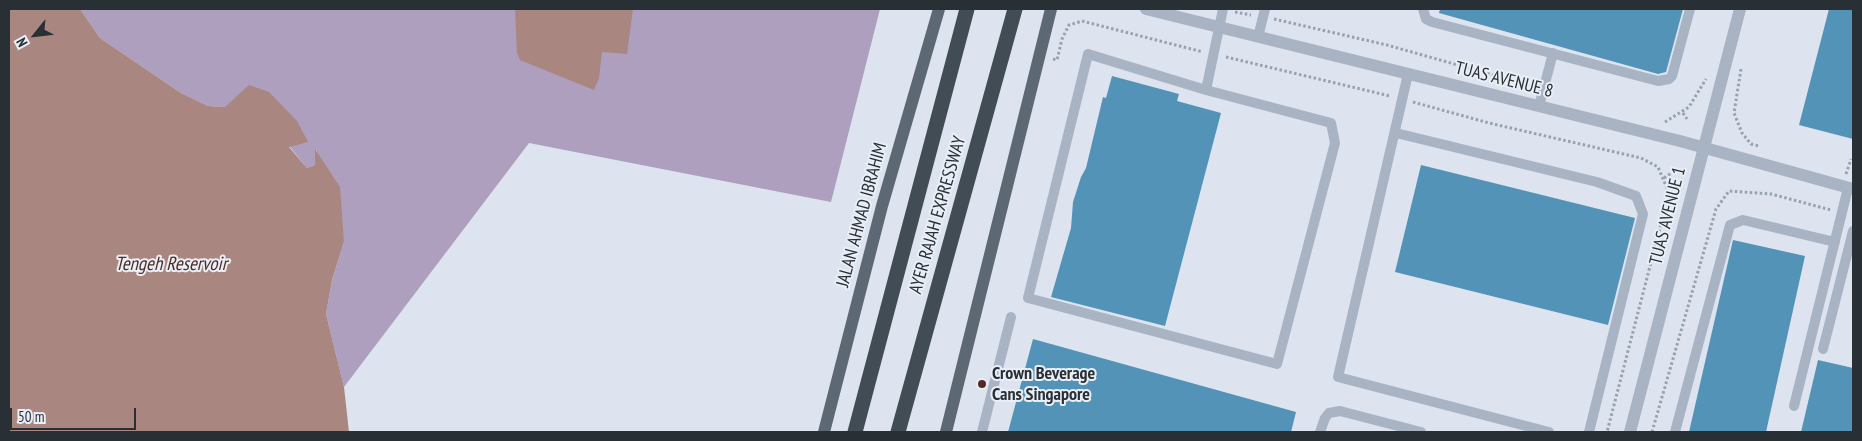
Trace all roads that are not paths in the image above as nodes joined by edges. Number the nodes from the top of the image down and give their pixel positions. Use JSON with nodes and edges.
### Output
{"nodes":[{"id":1,"x":939,"y":9,"type":"edge"},
{"id":2,"x":967,"y":9,"type":"edge"},
{"id":3,"x":1015,"y":9,"type":"edge"},
{"id":4,"x":1060,"y":9,"type":"edge"},
{"id":5,"x":1146,"y":9,"type":"edge"},
{"id":6,"x":1223,"y":9,"type":"edge"},
{"id":7,"x":1423,"y":9,"type":"edge"},
{"id":8,"x":1690,"y":9,"type":"edge"},
{"id":9,"x":1740,"y":9,"type":"edge"},
{"id":10,"x":1050,"y":13,"type":"edge"},
{"id":11,"x":1264,"y":13,"type":"edge"},
{"id":12,"x":1219,"y":27,"type":"junction"},
{"id":13,"x":1258,"y":37,"type":"junction"},
{"id":14,"x":1553,"y":53,"type":"junction"},
{"id":15,"x":1408,"y":74,"type":"junction"},
{"id":16,"x":1206,"y":90,"type":"junction"},
{"id":17,"x":1539,"y":106,"type":"junction"},
{"id":18,"x":1396,"y":133,"type":"junction"},
{"id":19,"x":1704,"y":147,"type":"junction"},
{"id":20,"x":1850,"y":189,"type":"edge"},
{"id":21,"x":1853,"y":231,"type":"edge"},
{"id":22,"x":1835,"y":242,"type":"junction"},
{"id":23,"x":1011,"y":317,"type":"dead end"},
{"id":24,"x":1823,"y":348,"type":"dead end"},
{"id":25,"x":1794,"y":406,"type":"dead end"},
{"id":26,"x":824,"y":432,"type":"edge"},
{"id":27,"x":855,"y":432,"type":"edge"},
{"id":28,"x":898,"y":432,"type":"edge"},
{"id":29,"x":946,"y":432,"type":"edge"},
{"id":30,"x":982,"y":432,"type":"edge"},
{"id":31,"x":1320,"y":432,"type":"edge"},
{"id":32,"x":1421,"y":432,"type":"edge"},
{"id":33,"x":1549,"y":432,"type":"edge"},
{"id":34,"x":1589,"y":432,"type":"edge"},
{"id":35,"x":1630,"y":432,"type":"edge"},
{"id":36,"x":1675,"y":432,"type":"edge"}],
"edges":[{"from":1,"to":26,"type":"main road","name":"JALAN AHMAD IBRAHIM"},
{"from":2,"to":27,"type":"highway","name":"AYER RAJAH EXPRESSWAY"},
{"from":3,"to":28,"type":"highway","name":"AYER RAJAH EXPRESSWAY"},
{"from":4,"to":10,"type":"street"},
{"from":5,"to":12,"type":"street","name":"TUAS AVENUE 8"},
{"from":6,"to":12,"type":"lane"},
{"from":7,"to":14,"type":"lane"},
{"from":8,"to":14,"type":"lane"},
{"from":9,"to":19,"type":"street","name":"TUAS AVENUE 1"},
{"from":10,"to":29,"type":"main road"},
{"from":11,"to":13,"type":"lane"},
{"from":12,"to":13,"type":"street","name":"TUAS AVENUE 8"},
{"from":12,"to":16,"type":"lane"},
{"from":13,"to":15,"type":"street","name":"TUAS AVENUE 8"},
{"from":14,"to":17,"type":"lane"},
{"from":15,"to":17,"type":"street","name":"TUAS AVENUE 8"},
{"from":15,"to":18,"type":"lane"},
{"from":16,"to":16,"type":"lane"},
{"from":17,"to":19,"type":"street","name":"TUAS AVENUE 8"},
{"from":18,"to":33,"type":"lane"},
{"from":18,"to":34,"type":"lane"},
{"from":19,"to":20,"type":"street","name":"TUAS AVENUE 8"},
{"from":19,"to":35,"type":"street","name":"TUAS AVENUE 1"},
{"from":20,"to":22,"type":"lane"},
{"from":21,"to":24,"type":"lane"},
{"from":22,"to":25,"type":"lane"},
{"from":22,"to":36,"type":"lane"},
{"from":23,"to":30,"type":"lane"},
{"from":31,"to":32,"type":"lane"}]}
